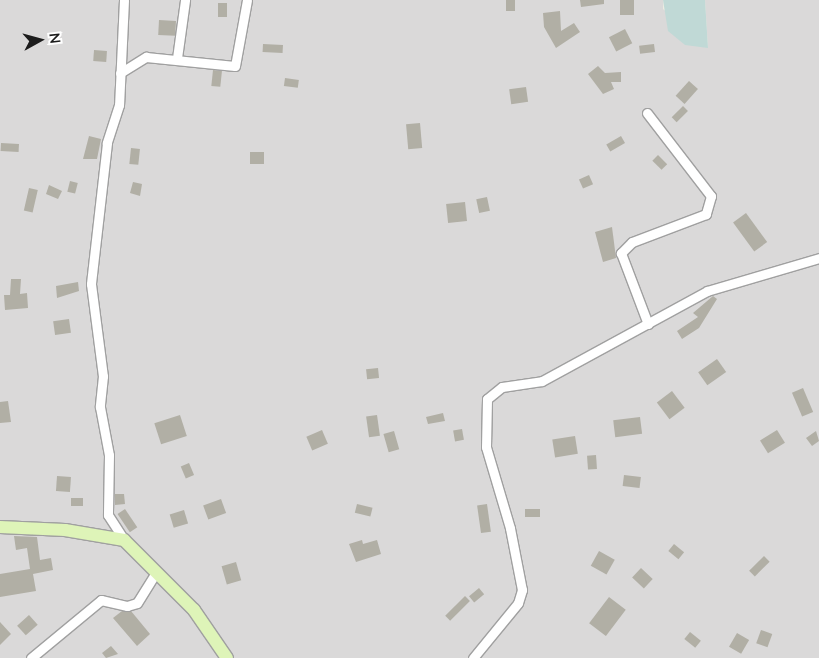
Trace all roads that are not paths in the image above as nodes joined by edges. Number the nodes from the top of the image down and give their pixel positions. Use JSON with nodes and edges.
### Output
{"nodes":[{"id":1,"x":124,"y":0,"type":"edge"},
{"id":2,"x":185,"y":0,"type":"edge"},
{"id":3,"x":247,"y":0,"type":"edge"},
{"id":4,"x":177,"y":58,"type":"junction"},
{"id":5,"x":120,"y":74,"type":"junction"},
{"id":6,"x":647,"y":113,"type":"dead end"},
{"id":7,"x":819,"y":258,"type":"edge"},
{"id":8,"x":648,"y":324,"type":"junction"},
{"id":9,"x":110,"y":522,"type":"junction"},
{"id":10,"x":0,"y":527,"type":"edge"},
{"id":11,"x":95,"y":534,"type":"junction"},
{"id":12,"x":124,"y":540,"type":"junction"},
{"id":13,"x":156,"y":573,"type":"junction"},
{"id":14,"x":224,"y":657,"type":"edge"},
{"id":15,"x":31,"y":658,"type":"edge"},
{"id":16,"x":473,"y":658,"type":"edge"}],
"edges":[{"from":1,"to":5,"type":"street"},
{"from":2,"to":4,"type":"street"},
{"from":3,"to":4,"type":"street"},
{"from":4,"to":5,"type":"street"},
{"from":5,"to":9,"type":"street"},
{"from":6,"to":8,"type":"street"},
{"from":7,"to":8,"type":"street"},
{"from":8,"to":16,"type":"street"},
{"from":9,"to":11,"type":"street"},
{"from":9,"to":12,"type":"street"},
{"from":10,"to":11,"type":"main road"},
{"from":11,"to":12,"type":"main road"},
{"from":12,"to":13,"type":"main road"},
{"from":13,"to":14,"type":"main road"},
{"from":13,"to":15,"type":"street"}]}
